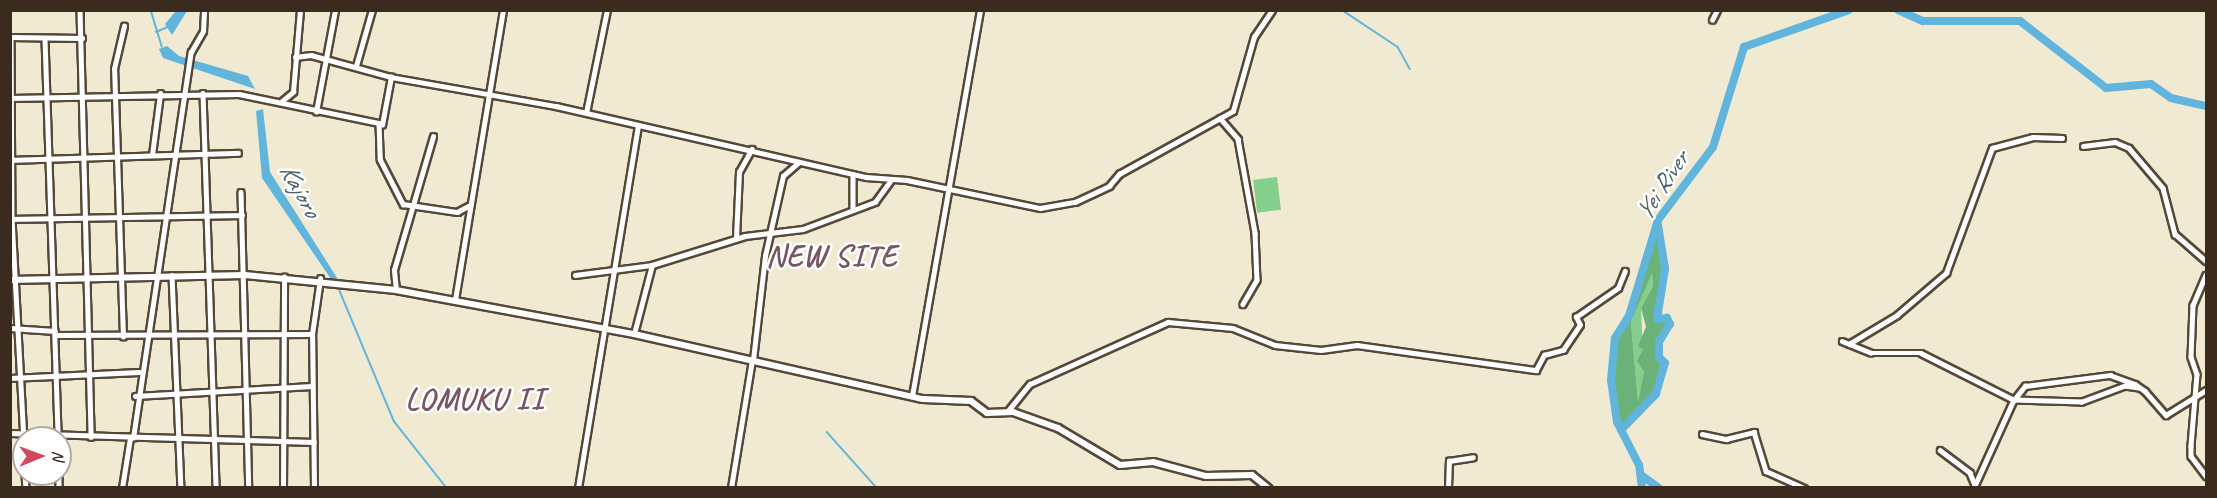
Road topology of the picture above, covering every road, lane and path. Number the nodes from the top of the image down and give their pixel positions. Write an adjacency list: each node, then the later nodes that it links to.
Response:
1 (80, 10): 14 (street)
2 (204, 10): 22 (street)
3 (300, 10): 16 (street)
4 (335, 10): 17 (street)
5 (372, 10): 18 (street)
6 (503, 10): 23 (street)
7 (607, 10): 30 (street)
8 (980, 10): 50 (street)
9 (1272, 10): 31 (street)
10 (1717, 10): 11 (street)
11 (1712, 20)
12 (124, 26): 24 (street)
13 (11, 38): 15 (street); 26 (street)
14 (82, 38): 15 (street); 25 (street)
15 (45, 39): 27 (street)
16 (295, 57): 17 (street); 28 (street)
17 (327, 59): 18 (street); 29 (street)
18 (356, 66): 19 (street)
19 (391, 77): 23 (street); 32 (street)
20 (203, 93): 22 (street); 28 (street); 38 (street)
21 (160, 94): 22 (street); 24 (street); 41 (street)
22 (188, 94): 40 (street)
23 (489, 94): 30 (street); 51 (street)
24 (114, 96): 25 (street); 42 (street)
25 (81, 97): 27 (street); 44 (street)
26 (11, 98): 27 (street); 45 (street)
27 (46, 98): 43 (street)
28 (281, 102): 29 (street)
29 (316, 112): 32 (street)
30 (586, 113): 33 (street)
31 (1220, 118): 50 (street); 81 (street)
32 (382, 125): 52 (street)
33 (638, 126): 37 (street); 65 (street)
34 (433, 137): 52 (street)
35 (2062, 138): 96 (street)
36 (2084, 146): 63 (street)
37 (752, 149): 46 (street); 62 (street)
38 (207, 153): 39 (street); 40 (street); 57 (street)
39 (238, 153)
40 (177, 154): 41 (street); 54 (street)
41 (152, 155): 42 (street)
42 (121, 156): 44 (street); 56 (street)
43 (48, 158): 44 (street); 45 (street); 58 (street)
44 (86, 158): 59 (street)
45 (12, 160): 60 (street)
46 (799, 162): 47 (street); 61 (street)
47 (853, 174): 48 (street); 53 (street)
48 (890, 181): 50 (street); 53 (street)
49 (241, 192): 55 (street)
50 (948, 193): 111 (street)
51 (470, 205): 52 (street); 80 (street)
52 (414, 208): 79 (street)
53 (853, 209): 61 (street)
54 (168, 214): 56 (street); 57 (street); 67 (street)
55 (242, 215): 57 (street); 70 (street)
56 (121, 216): 59 (street); 73 (street)
57 (207, 216): 69 (street)
58 (50, 218): 59 (street); 60 (street); 75 (street)
59 (87, 218): 76 (street)
60 (11, 219): 78 (street)
61 (771, 234): 62 (street); 97 (street)
62 (736, 238): 64 (street)
63 (2206, 261)
64 (652, 265): 65 (street); 90 (street)
65 (613, 271): 71 (street); 84 (street)
66 (1625, 271): 114 (street)
67 (154, 275): 68 (street); 73 (street); 92 (street)
68 (172, 275): 69 (street); 93 (street)
69 (206, 275): 70 (street); 87 (street)
70 (245, 275): 74 (street); 85 (street)
71 (575, 275)
72 (2206, 275): 112 (street)
73 (122, 276): 76 (street); 94 (street)
74 (284, 277): 77 (street); 88 (street)
75 (52, 278): 76 (street); 78 (street); 86 (street)
76 (86, 278): 91 (street)
77 (320, 279): 79 (street); 89 (street)
78 (13, 280): 83 (street)
79 (396, 290): 80 (street)
80 (455, 300): 84 (street)
81 (1243, 304)
82 (10, 328): 83 (street)
83 (19, 328): 86 (street); 101 (street)
84 (606, 329): 90 (street); 136 (street)
85 (245, 331): 87 (street); 88 (street); 106 (street)
86 (55, 333): 91 (street); 100 (street)
87 (208, 333): 93 (street); 108 (street)
88 (280, 333): 89 (street); 104 (street)
89 (312, 334): 103 (street)
90 (634, 334): 97 (street)
91 (89, 336): 94 (street); 98 (street)
92 (145, 336): 93 (street); 94 (street); 99 (street)
93 (174, 336): 110 (street)
94 (123, 338)
95 (1842, 341): 96 (street)
96 (1849, 344): 113 (street)
97 (752, 360): 111 (street); 137 (street)
98 (93, 372): 99 (street); 100 (street); 119 (street)
99 (139, 372): 109 (street)
100 (57, 374): 101 (street); 116 (street)
101 (22, 377): 102 (street); 115 (street)
102 (10, 378)
103 (312, 386): 104 (street); 125 (street)
104 (281, 387): 106 (street); 124 (street)
105 (2139, 387): 112 (street); 113 (street); 113 (street)
106 (248, 390): 108 (street); 123 (street)
107 (2206, 390): 112 (street)
108 (214, 392): 110 (street); 122 (street)
109 (135, 396): 110 (street); 120 (street)
110 (175, 396): 121 (street)
111 (912, 396): 114 (street)
112 (2194, 397): 128 (street)
113 (2014, 400): 129 (street)
114 (1006, 412): 138 (street)
115 (24, 426)
116 (57, 426)
117 (1702, 434): 140 (street)
118 (72, 436): 119 (street)
119 (91, 437): 120 (street)
120 (131, 438): 121 (street); 130 (street)
121 (180, 438): 122 (street); 131 (street)
122 (216, 441): 123 (street); 132 (street)
123 (249, 441): 124 (street); 133 (street)
124 (283, 442): 125 (street); 134 (street)
125 (314, 442): 135 (street)
126 (1940, 450): 129 (street)
127 (1473, 457): 139 (street)
128 (2206, 476)
129 (1974, 486)
130 (122, 488)
131 (180, 488)
132 (216, 488)
133 (249, 488)
134 (283, 488)
135 (314, 488)
136 (578, 488)
137 (730, 488)
138 (1268, 488)
139 (1448, 488)
140 (1804, 488)

